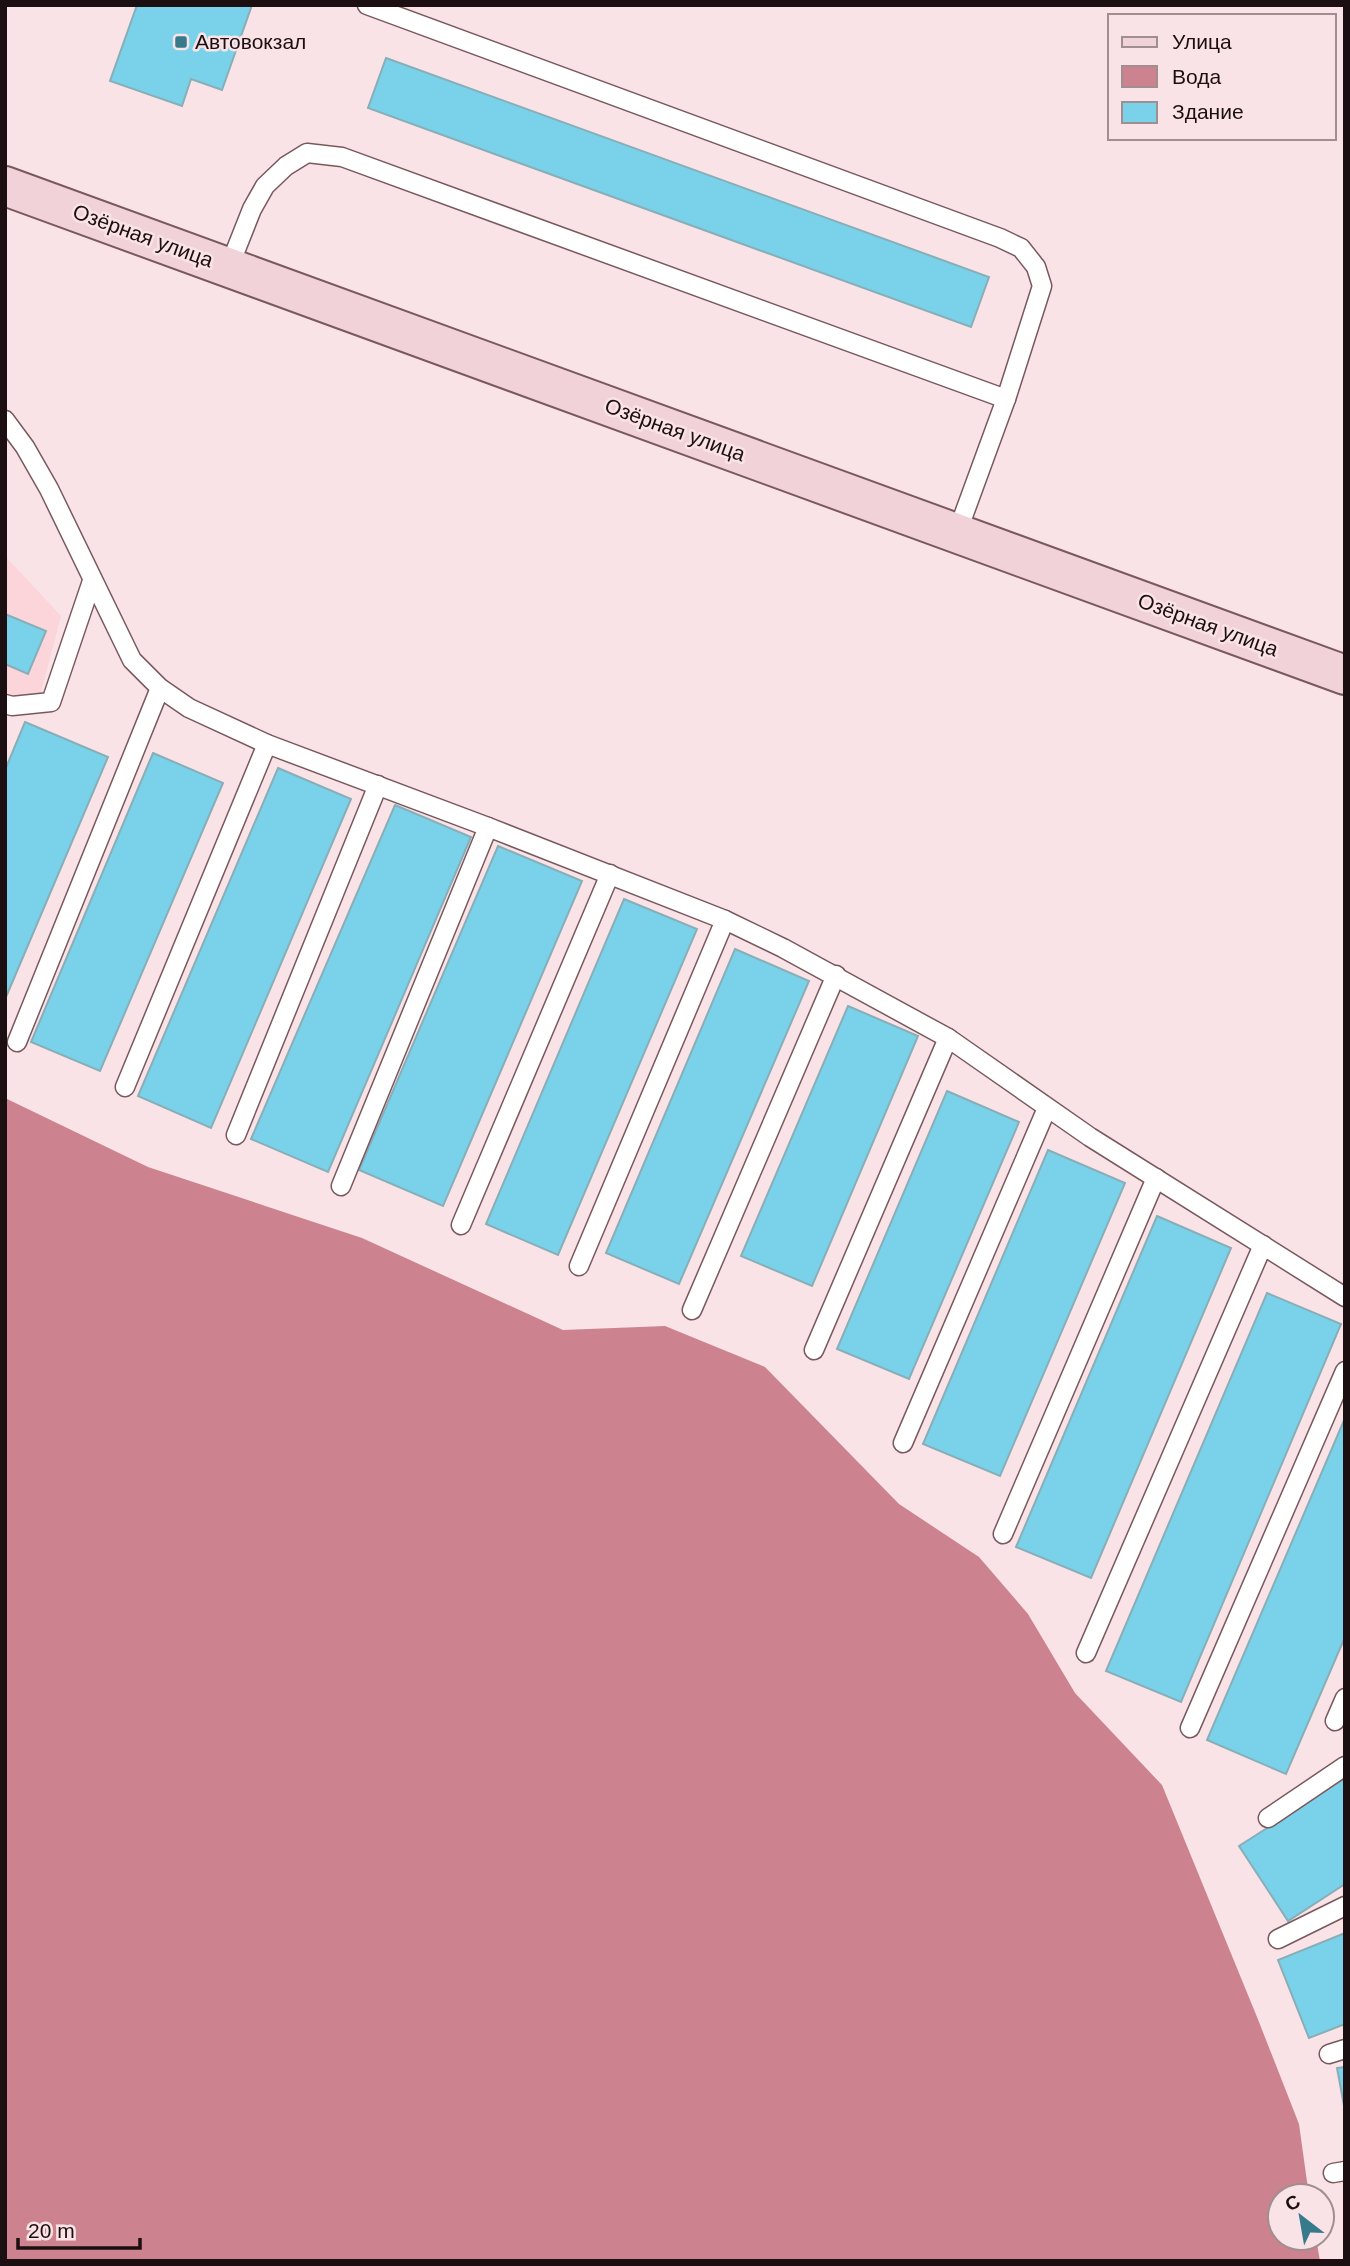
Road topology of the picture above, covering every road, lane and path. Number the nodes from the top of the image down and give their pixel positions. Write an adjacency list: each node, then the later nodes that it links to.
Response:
1 (367, 5): 4 (lane)
2 (5, 186): 3 (street, Озёрная улица)
3 (229, 267): 4 (lane); 6 (street, Озёрная улица)
4 (1006, 398): 6 (lane)
5 (5, 420): 7 (lane)
6 (957, 533): 8 (street, Озёрная улица)
7 (92, 580): 9 (lane); 10 (lane)
8 (1345, 675)
9 (160, 688): 11 (lane); 18 (lane)
10 (8, 711)
11 (267, 744): 12 (lane); 19 (lane)
12 (378, 785): 13 (lane); 21 (lane)
13 (488, 827): 14 (lane); 23 (lane)
14 (610, 874): 15 (lane); 24 (lane)
15 (725, 920): 16 (lane); 26 (lane)
16 (836, 975): 17 (lane); 28 (lane)
17 (948, 1038): 20 (lane); 29 (lane)
18 (17, 1042)
19 (125, 1087)
20 (1047, 1108): 22 (lane); 31 (lane)
21 (236, 1135)
22 (1156, 1178): 25 (lane); 32 (lane)
23 (341, 1186)
24 (461, 1225)
25 (1263, 1245): 27 (lane); 33 (lane)
26 (579, 1266)
27 (1345, 1297)
28 (692, 1310)
29 (814, 1350)
30 (1345, 1371): 36 (lane)
31 (902, 1443)
32 (1003, 1534)
33 (1086, 1653)
34 (1345, 1698): 35 (lane)
35 (1335, 1721)
36 (1190, 1728)
37 (1345, 1766): 38 (lane)
38 (1268, 1818)
39 (1345, 1906): 40 (lane)
40 (1278, 1939)

